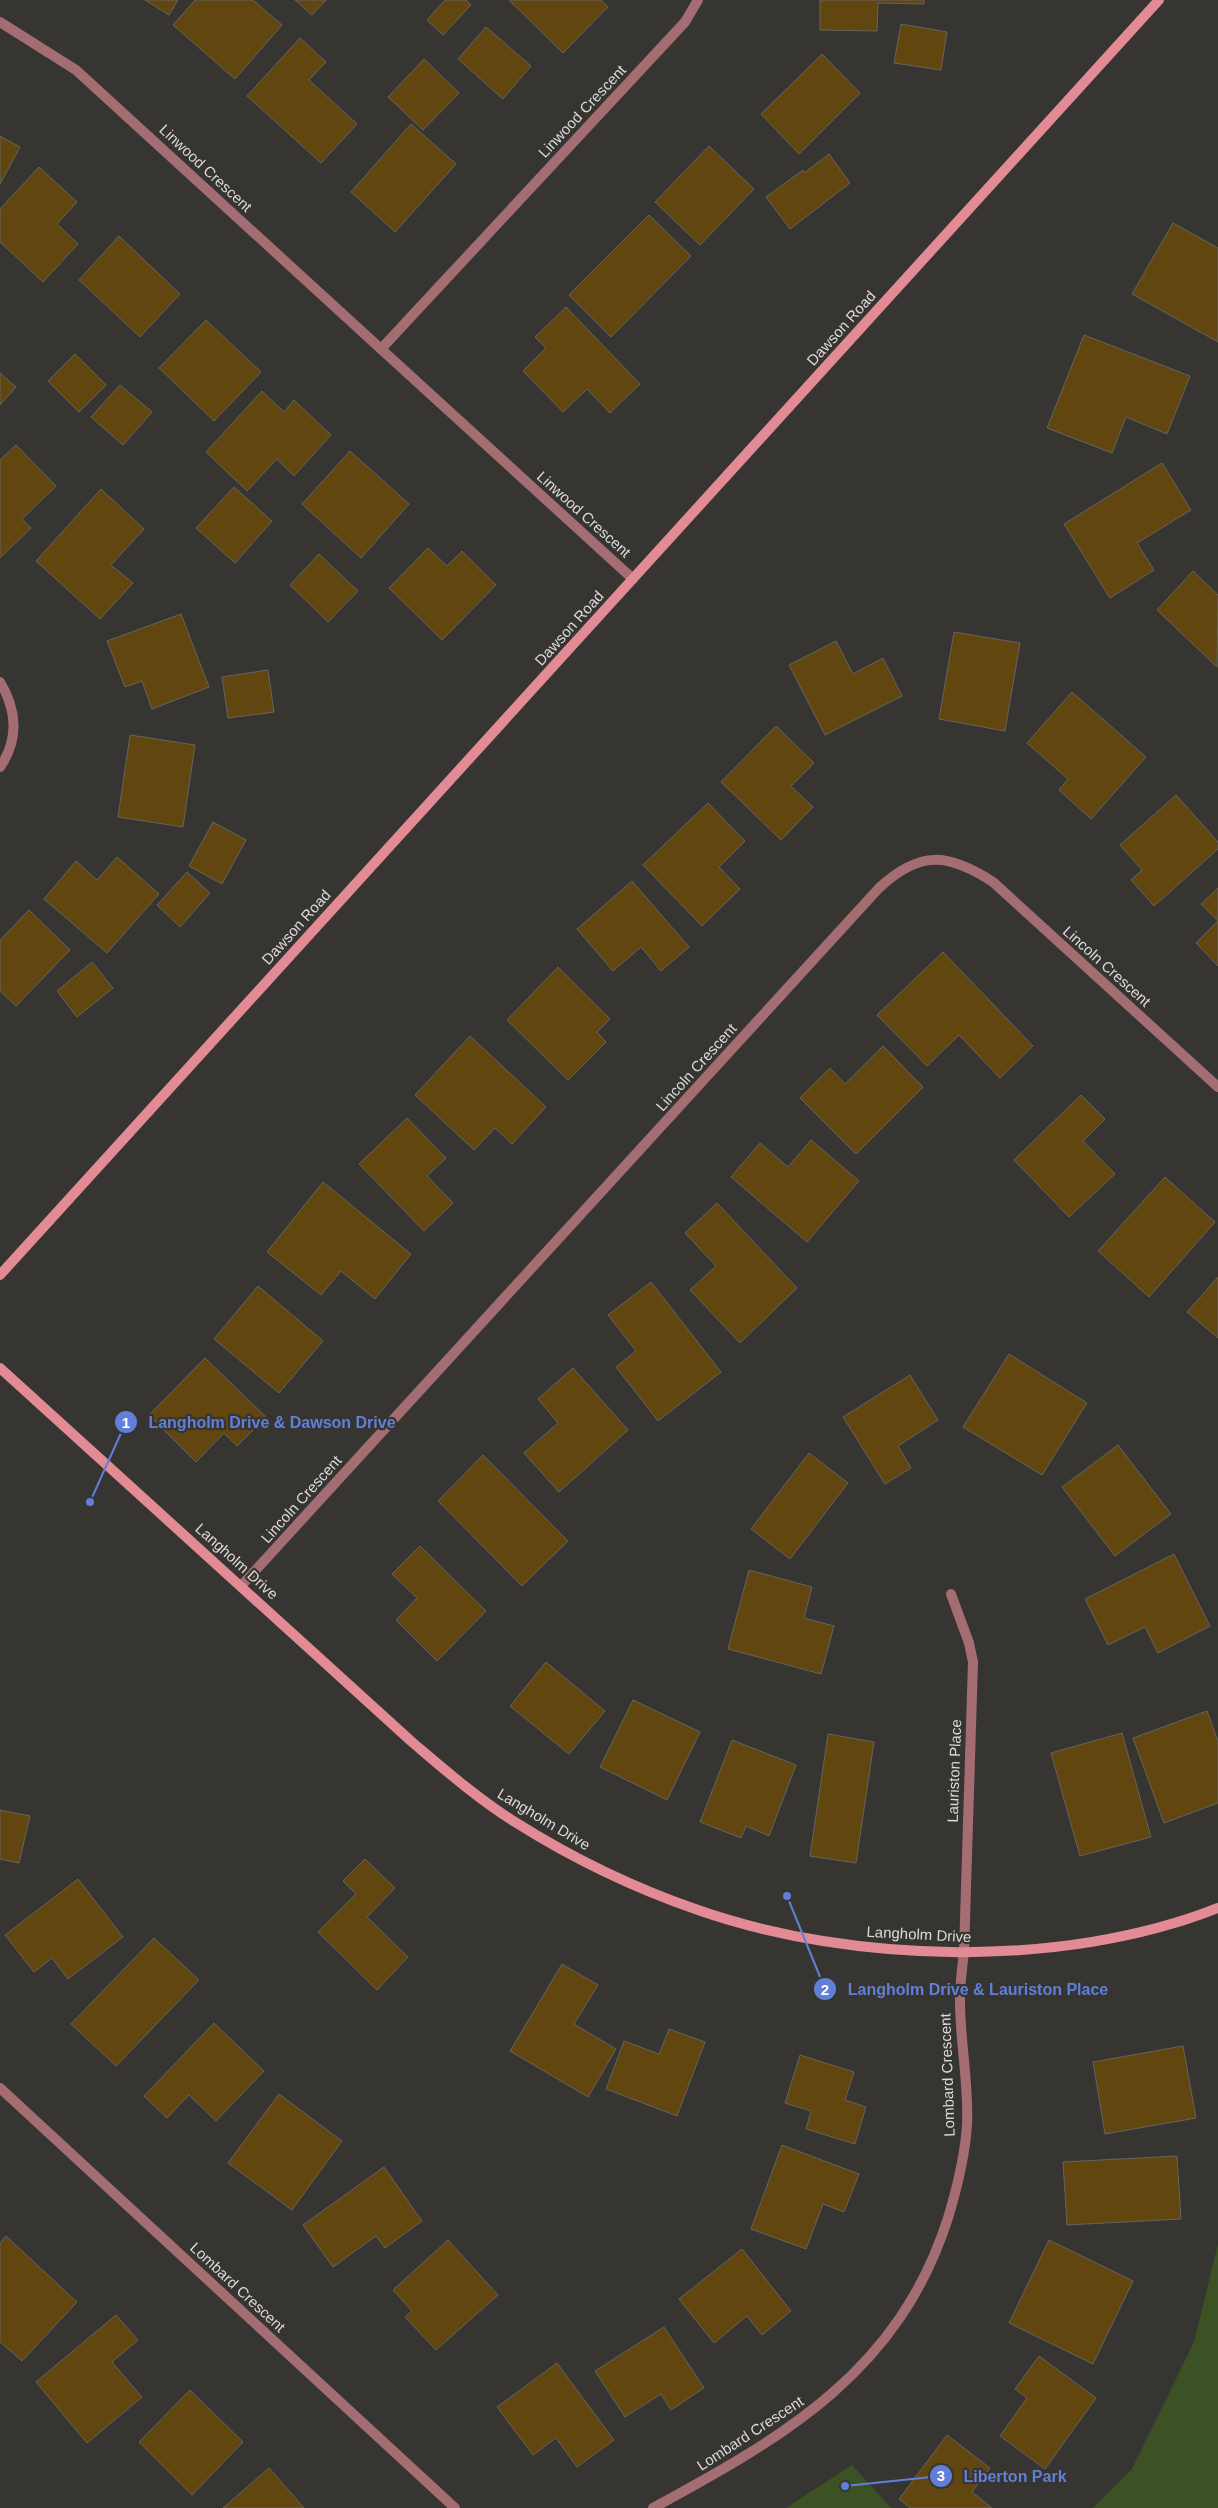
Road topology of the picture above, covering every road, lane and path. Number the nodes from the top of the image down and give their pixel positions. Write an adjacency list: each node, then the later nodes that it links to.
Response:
1 (698, 0): 4 (street, Linwood Crescent)
2 (1159, 0): 5 (main road, Dawson Road)
3 (0, 22): 4 (street, Linwood Crescent)
4 (381, 349): 5 (street, Linwood Crescent)
5 (633, 579): 9 (main road, Dawson Road)
6 (0, 682): 7 (street)
7 (0, 767)
8 (1218, 1088): 11 (street, Lincoln Crescent)
9 (0, 1276)
10 (0, 1368): 11 (main road, Langholm Drive)
11 (242, 1585): 14 (main road, Langholm Drive)
12 (951, 1594): 14 (street, Lauriston Place)
13 (1218, 1908): 14 (main road, Langholm Drive)
14 (964, 1952): 17 (street, Lombard Crescent)
15 (0, 2088): 16 (street, Lombard Crescent)
16 (455, 2508)
17 (653, 2508)

